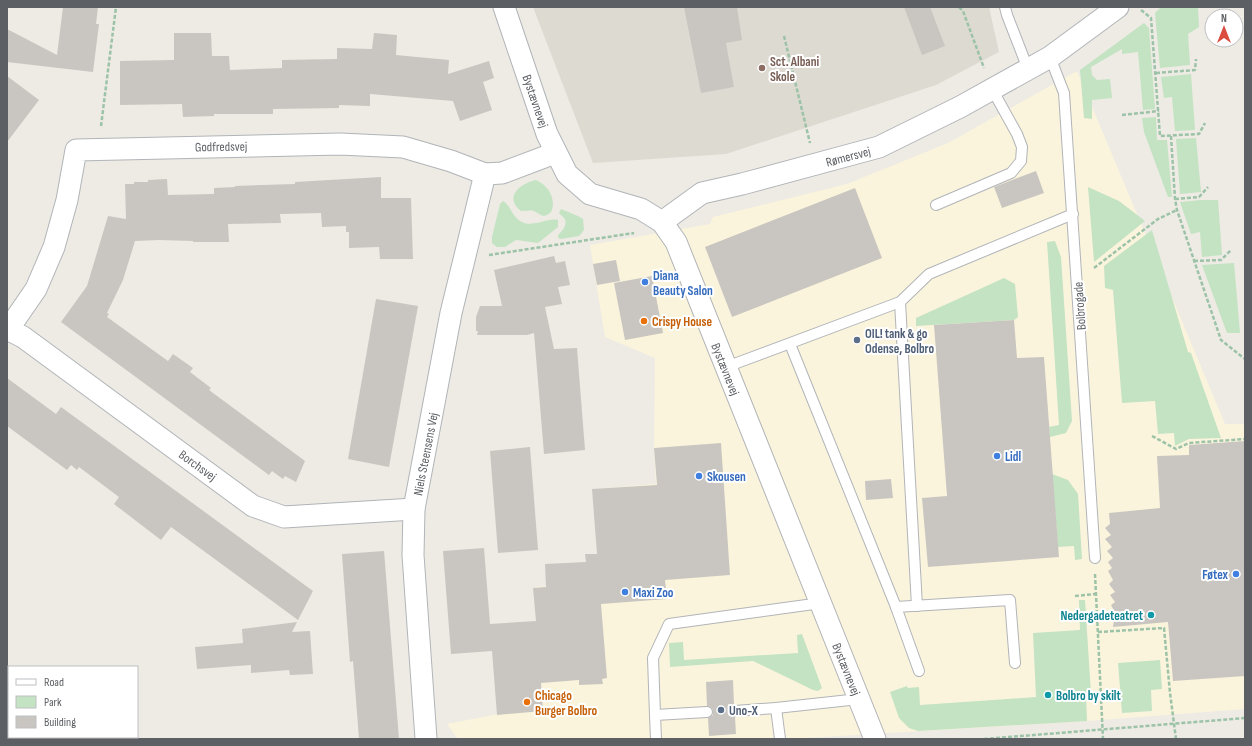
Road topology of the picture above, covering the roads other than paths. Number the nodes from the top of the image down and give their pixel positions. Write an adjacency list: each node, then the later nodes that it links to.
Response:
1 (504, 7): 7 (street, Bystævnevej)
2 (1005, 7): 5 (lane)
3 (1118, 7): 4 (street, Rømersvej)
4 (1050, 57): 5 (street, Rømersvej); 10 (lane, Bolbrogade)
5 (1028, 69): 6 (street, Rømersvej)
6 (992, 89): 9 (lane); 11 (street, Rømersvej)
7 (555, 153): 8 (street, Godfredsvej); 11 (street, Bystævnevej)
8 (485, 174): 13 (street, Godfredsvej); 16 (street, Niels Steensens Vej)
9 (936, 205)
10 (1073, 214): 12 (lane); 17 (lane, Bolbrogade)
11 (662, 222): 15 (street, Bystævnevej)
12 (900, 302): 14 (lane); 19 (lane)
13 (8, 330): 16 (street, Borchsvej)
14 (790, 344): 15 (lane); 20 (lane)
15 (726, 367): 18 (street, Bystævnevej)
16 (414, 509): 28 (street, Niels Steensens Vej)
17 (1095, 558)
18 (821, 603): 23 (street, Bystævnevej); 27 (lane)
19 (917, 606): 20 (lane); 21 (lane)
20 (896, 607): 22 (lane)
21 (1015, 663)
22 (919, 671)
23 (859, 699): 24 (lane); 31 (street, Bystævnevej)
24 (776, 708): 25 (lane); 30 (lane)
25 (734, 711)
26 (707, 712): 27 (lane)
27 (655, 715): 29 (lane)
28 (426, 739)
29 (656, 739)
30 (780, 739)
31 (875, 739)

